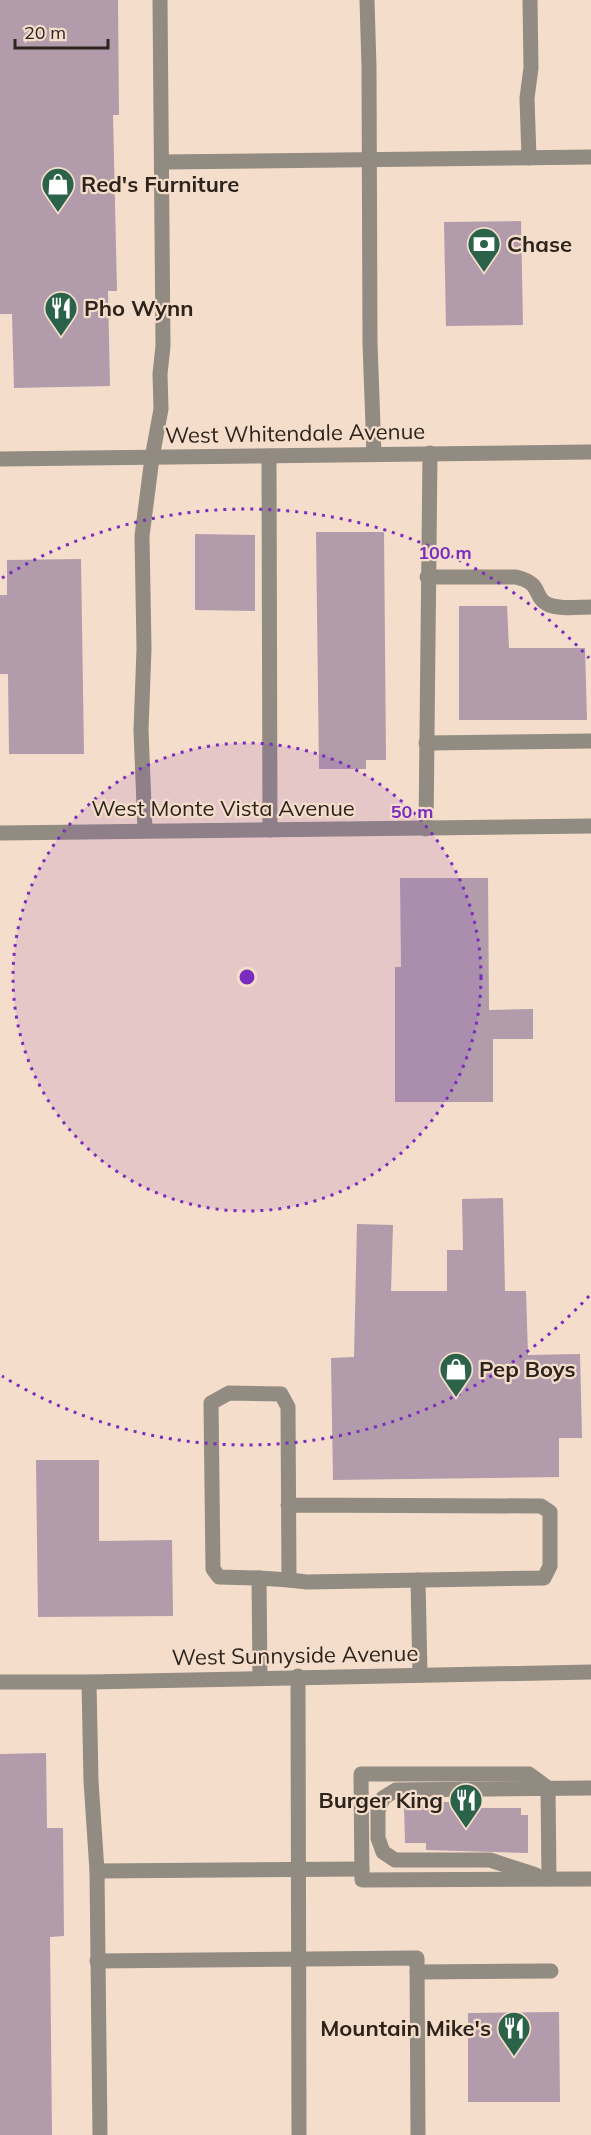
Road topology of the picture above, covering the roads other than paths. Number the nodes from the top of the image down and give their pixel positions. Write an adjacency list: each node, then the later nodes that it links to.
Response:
1 (160, 0): 7 (street)
2 (367, 0): 6 (street)
3 (530, 0): 5 (street)
4 (591, 157): 5 (street)
5 (529, 158): 6 (street)
6 (370, 160): 7 (street); 10 (street)
7 (163, 162): 12 (street)
8 (591, 452): 9 (street, West Whitendale Avenue)
9 (430, 453): 10 (street, West Whitendale Avenue); 14 (street)
10 (374, 454): 11 (street, West Whitendale Avenue)
11 (269, 456): 12 (street, West Whitendale Avenue); 21 (street)
12 (152, 458): 13 (street, West Whitendale Avenue); 20 (street)
13 (0, 459)
14 (427, 577): 15 (street); 17 (street)
15 (591, 607)
16 (591, 741): 17 (street)
17 (426, 743): 19 (street)
18 (591, 826): 19 (street, West Monte Vista Avenue)
19 (426, 829): 21 (street, West Monte Vista Avenue)
20 (145, 830): 21 (street, West Monte Vista Avenue); 22 (street, West Monte Vista Avenue)
21 (270, 830)
22 (0, 833)
23 (288, 1505): 24 (street); 25 (street); 26 (street)
24 (259, 1578): 25 (street); 31 (street)
25 (289, 1580): 26 (street)
26 (418, 1580): 29 (street)
27 (0, 1670): 32 (street)
28 (591, 1672): 29 (street, West Sunnyside Avenue)
29 (420, 1675): 30 (street, West Sunnyside Avenue)
30 (298, 1676): 31 (street, West Sunnyside Avenue); 37 (street)
31 (260, 1678): 33 (street, West Sunnyside Avenue)
32 (0, 1682): 33 (street, West Sunnyside Avenue)
33 (89, 1682): 38 (street)
34 (548, 1788): 35 (street); 36 (street); 39 (street); 39 (street)
35 (591, 1788)
36 (362, 1869): 37 (street); 39 (street)
37 (298, 1870): 38 (street); 41 (street)
38 (97, 1871): 42 (street)
39 (549, 1879): 40 (street)
40 (591, 1879)
41 (299, 1959): 42 (street); 44 (street); 46 (street)
42 (97, 1961): 45 (street)
43 (551, 1971): 44 (street)
44 (417, 1972): 47 (street)
45 (100, 2135)
46 (299, 2135)
47 (418, 2135)

